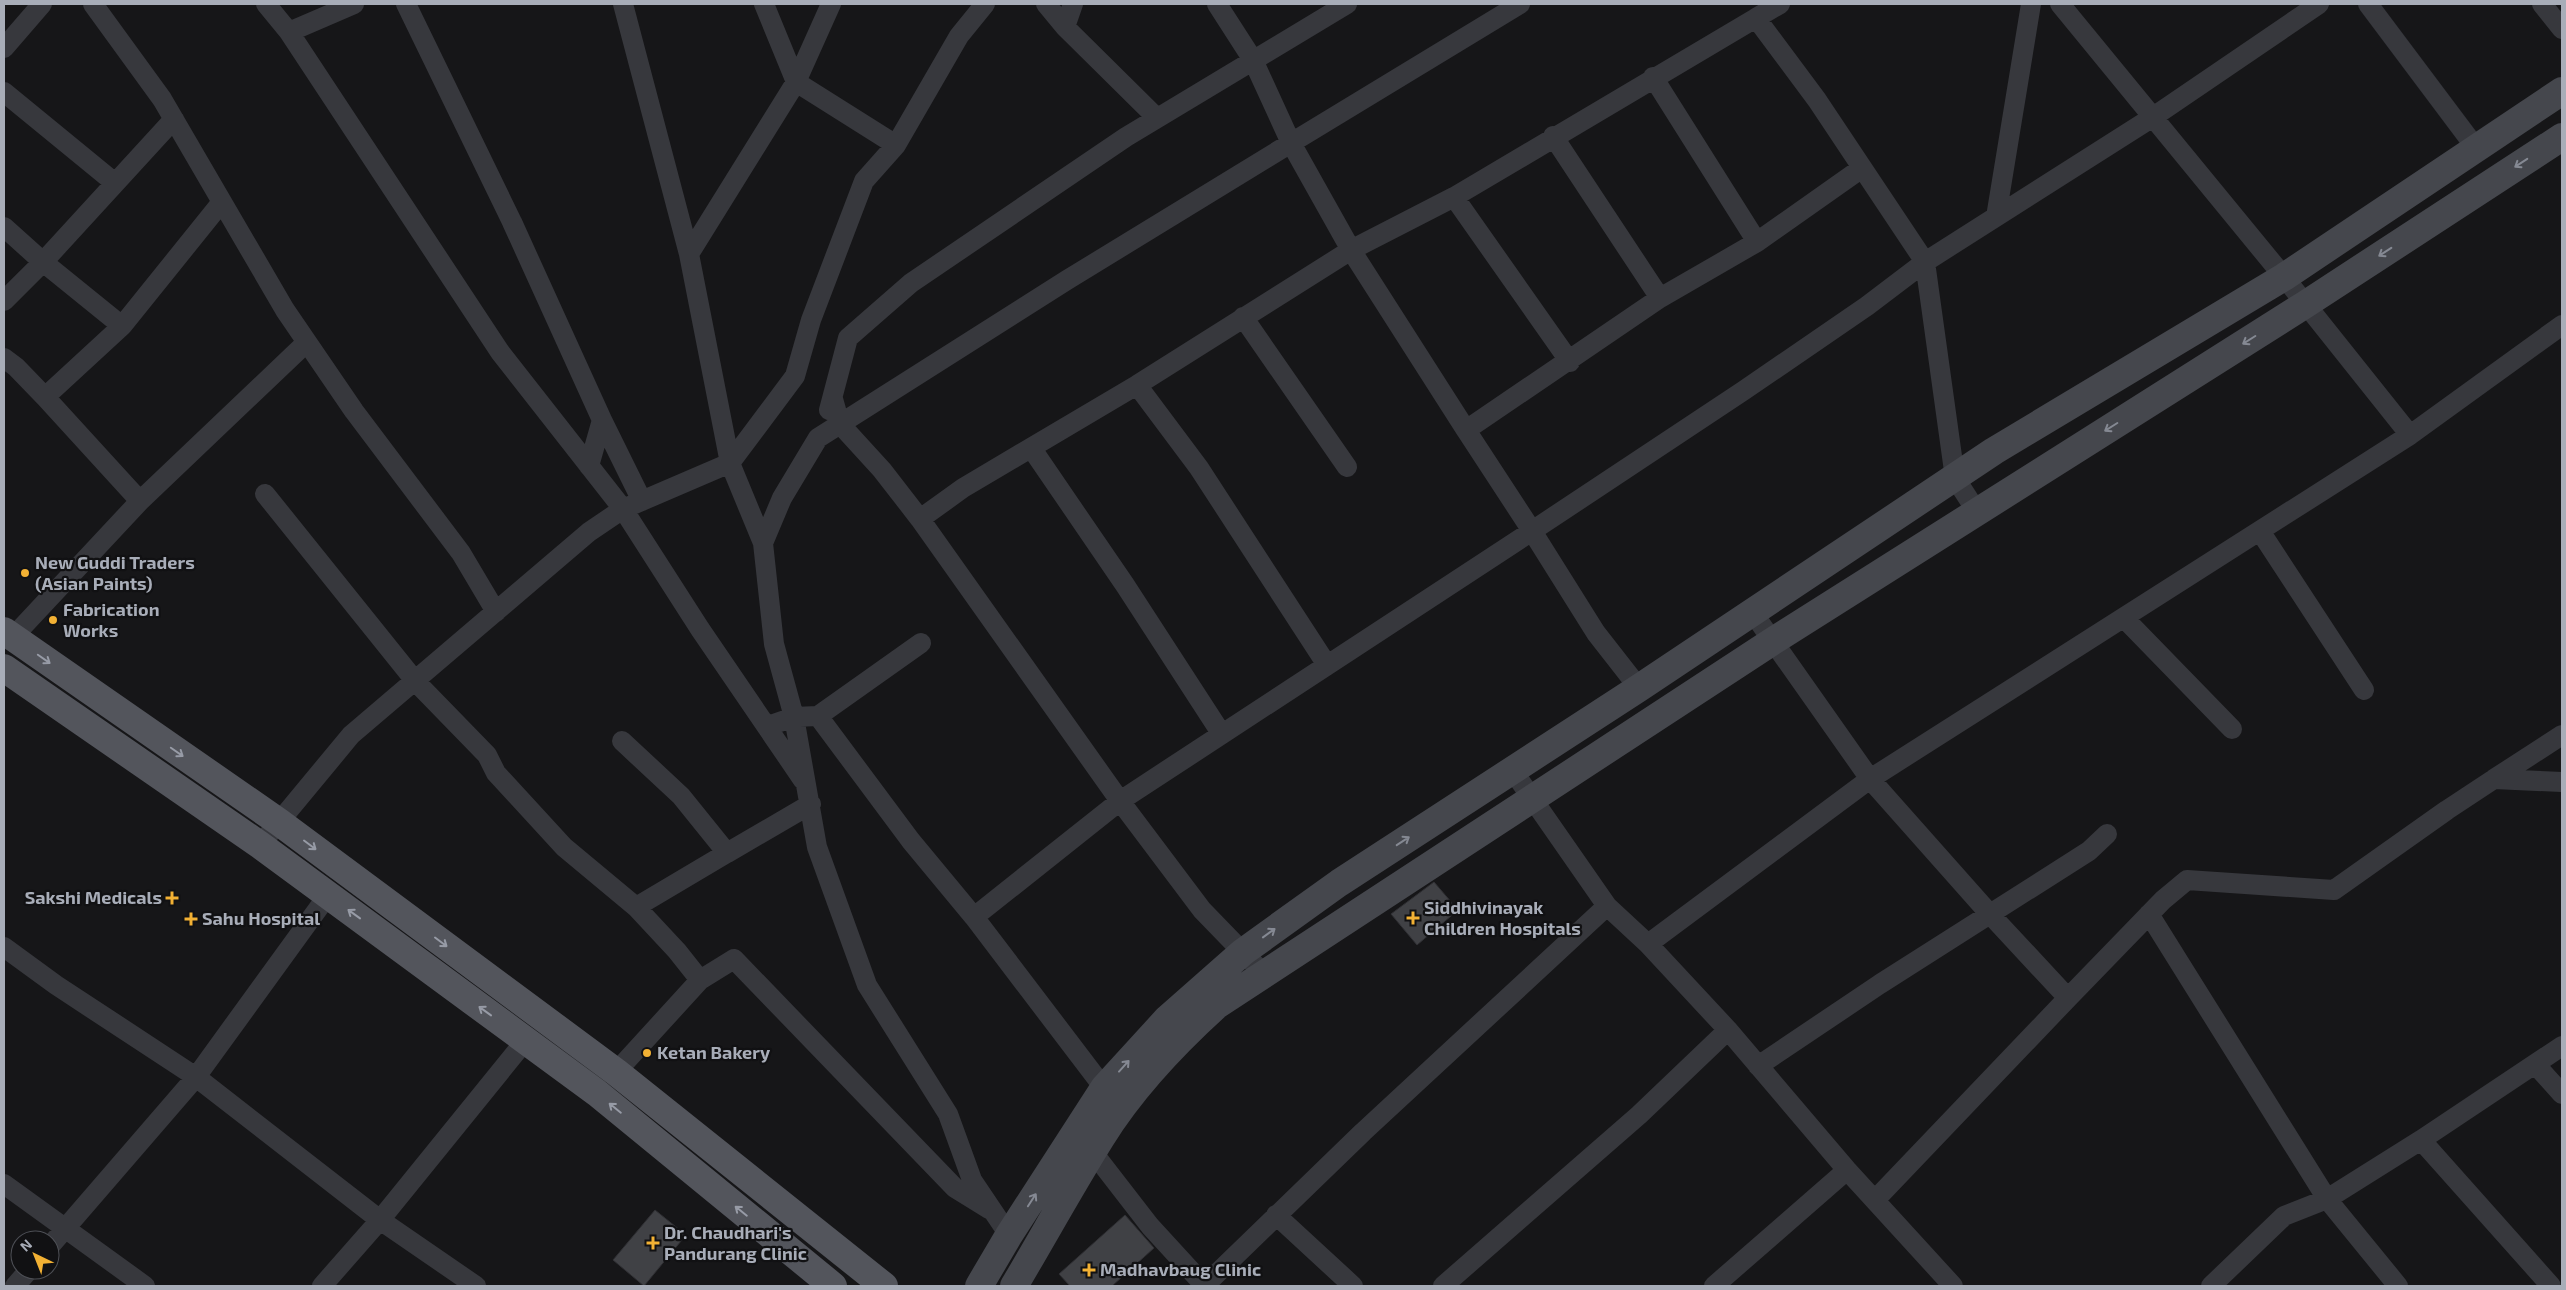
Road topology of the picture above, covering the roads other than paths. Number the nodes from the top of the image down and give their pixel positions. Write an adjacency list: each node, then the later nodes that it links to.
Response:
1 (42, 4): 25 (street)
2 (93, 4): 33 (street)
3 (266, 4): 24 (street)
4 (354, 4): 24 (street)
5 (406, 4): 63 (street)
6 (623, 4): 47 (street)
7 (764, 4): 28 (street)
8 (832, 4): 28 (street)
9 (985, 4): 37 (street)
10 (1046, 4): 22 (street)
11 (1073, 4): 22 (street)
12 (1217, 4): 26 (street)
13 (1347, 4): 26 (street)
14 (1520, 4): 36 (street)
15 (1780, 4): 21 (street)
16 (2031, 4): 43 (street)
17 (2060, 4): 31 (street)
18 (2319, 4): 31 (street)
19 (2368, 4): 38 (street)
20 (2542, 4): 23 (street)
21 (1756, 18): 27 (street); 39 (street)
22 (1065, 27): 32 (street)
23 (2562, 29)
24 (289, 32): 70 (street)
25 (4, 48)
26 (1252, 60): 32 (street); 36 (street)
27 (1653, 77): 34 (street); 45 (street)
28 (796, 82): 37 (street); 47 (street)
29 (2562, 90): 38 (street)
30 (4, 92): 40 (street)
31 (2153, 117): 43 (street); 50 (street)
32 (1157, 118): 62 (street)
33 (174, 119): 40 (street); 42 (street)
34 (1553, 136): 41 (street); 51 (street)
35 (2562, 137): 53 (street, one-way to 53)
36 (1291, 143): 46 (street); 64 (street)
37 (896, 145): 69 (street)
38 (2476, 148): 50 (street)
39 (1862, 168): 45 (street); 49 (street)
40 (114, 183): 48 (street)
41 (1454, 197): 46 (street); 59 (street)
42 (221, 203): 56 (street); 57 (street)
43 (1996, 217): 49 (street)
44 (4, 227): 48 (street)
45 (1758, 242): 51 (street)
46 (1351, 250): 54 (street); 65 (street)
47 (689, 254): 69 (street)
48 (42, 262): 52 (street); 56 (street)
49 (1925, 262): 72 (street); 79 (street)
50 (2284, 277): 53 (street); 72 (street)
51 (1660, 298): 59 (street)
52 (4, 302)
53 (2306, 304): 66 (street); 77 (street, one-way to 77)
54 (1243, 317): 60 (street); 71 (street)
55 (2562, 325): 66 (street)
56 (122, 326): 61 (street)
57 (307, 342): 74 (street); 82 (street)
58 (4, 358): 61 (street)
59 (1570, 362): 65 (street)
60 (1137, 385): 68 (street); 88 (street)
61 (45, 397): 74 (street)
62 (833, 399): 64 (street); 67 (street)
63 (602, 420): 70 (street); 75 (street)
64 (840, 424): 67 (street); 78 (street)
65 (1466, 430): 79 (street)
66 (2410, 435): 80 (street)
67 (818, 438): 81 (street)
68 (1032, 449): 78 (street); 97 (street)
69 (730, 463): 75 (street); 81 (street)
70 (590, 466): 76 (street)
71 (1347, 466)
72 (1955, 478): 77 (street); 83 (street)
73 (265, 494): 90 (street)
74 (140, 501): 85 (street)
75 (642, 501): 76 (street)
76 (623, 509): 82 (street); 95 (street)
77 (1977, 512): 86 (street)
78 (920, 519): 106 (street)
79 (1532, 531): 88 (street); 91 (street)
80 (2260, 531): 84 (street); 92 (street)
81 (763, 543): 94 (street)
82 (496, 612): 90 (street)
83 (1754, 613): 86 (street); 91 (street)
84 (2124, 618): 96 (street); 101 (street)
85 (8, 634): 107 (main road, one-way to 107)
86 (1773, 641): 101 (street); 105 (street)
87 (921, 642): 93 (street)
88 (1327, 665): 97 (street)
89 (4, 668): 109 (main road)
90 (416, 682): 107 (street); 113 (street)
91 (1640, 688): 100 (street)
92 (2364, 690)
93 (818, 716): 94 (street); 116 (street)
94 (794, 717): 95 (street); 104 (street)
95 (768, 726): 104 (street)
96 (2232, 729)
97 (1221, 733): 106 (street)
98 (2562, 735): 102 (street)
99 (622, 741): 110 (street)
100 (1513, 771): 105 (street); 119 (street, one-way to 100)
101 (1870, 779): 114 (street); 117 (street)
102 (2494, 779): 103 (street); 115 (street)
103 (2562, 782)
104 (809, 796): 110 (street); 141 (street)
105 (1533, 798): 112 (street); 120 (street)
106 (1120, 801): 116 (street); 119 (street)
107 (279, 822): 109 (street); 128 (main road, one-way to 128)
108 (2107, 834): 114 (street)
109 (260, 845): 111 (main road)
110 (727, 853): 113 (street)
111 (328, 895): 124 (main road, one-way to 111); 129 (street)
112 (1607, 906): 117 (street); 139 (street)
113 (636, 907): 121 (street)
114 (1990, 914): 122 (street); 127 (street)
115 (2149, 914): 122 (street); 137 (street)
116 (974, 916): 130 (street)
117 (1648, 944): 123 (street)
118 (4, 947): 129 (street)
119 (1243, 952): 120 (street); 130 (street, one-way to 119)
120 (1263, 973): 134 (street)
121 (700, 980): 128 (street); 141 (street)
122 (2068, 998): 138 (street)
123 (1728, 1030): 127 (street); 153 (street)
124 (525, 1041): 140 (street); 147 (main road, one-way to 124)
125 (2562, 1046): 126 (street)
126 (2535, 1064): 131 (street); 133 (street)
127 (1758, 1066): 135 (street)
128 (616, 1072): 148 (main road)
129 (196, 1077): 140 (street); 142 (street)
130 (1104, 1088): 132 (street)
131 (2562, 1094)
132 (1076, 1131): 134 (street); 141 (street, one-way to 132)
133 (2421, 1140): 137 (street); 158 (street)
134 (1093, 1153): 150 (street); 151 (street)
135 (1847, 1170): 138 (street); 154 (street)
136 (4, 1184): 142 (street)
137 (2327, 1199): 156 (street); 157 (street)
138 (1875, 1200): 155 (street)
139 (1276, 1215): 151 (street); 152 (street)
140 (380, 1220): 145 (street); 146 (street)
141 (1002, 1224): 149 (street)
142 (64, 1229): 143 (street); 144 (street)
143 (60, 1234)
144 (145, 1286)
145 (322, 1286)
146 (476, 1286)
147 (832, 1286)
148 (884, 1286)
149 (980, 1286)
150 (1014, 1286)
151 (1205, 1286)
152 (1353, 1286)
153 (1443, 1286)
154 (1714, 1286)
155 (1953, 1286)
156 (2211, 1286)
157 (2398, 1286)
158 (2551, 1286)

